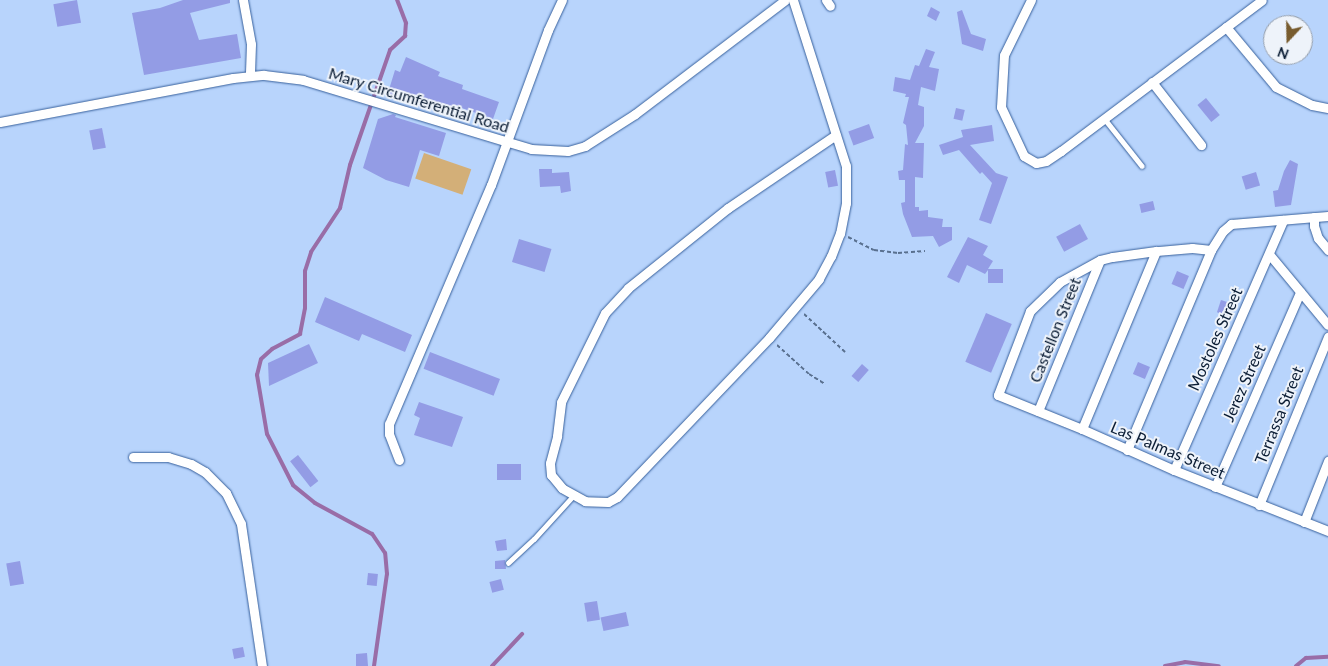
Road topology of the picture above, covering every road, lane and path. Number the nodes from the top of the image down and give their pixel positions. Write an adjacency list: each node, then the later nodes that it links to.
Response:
1 (243, 0): 8 (street)
2 (562, 0): 14 (street)
3 (785, 0): 14 (street, Mary Circumferential Road)
4 (793, 0): 13 (street)
5 (1031, 0): 11 (street)
6 (1262, 0): 7 (street)
7 (1226, 27): 9 (street); 10 (street)
8 (250, 75): 12 (street, Mary Circumferential Road); 14 (street, Mary Circumferential Road)
9 (1152, 82): 11 (street); 15 (street)
10 (1328, 108)
11 (1104, 118): 16 (lane)
12 (0, 122)
13 (836, 135): 20 (street); 42 (street)
14 (507, 143): 38 (street)
15 (1201, 145)
16 (1142, 166)
17 (1328, 216): 18 (street)
18 (1314, 217): 19 (street); 22 (street)
19 (1283, 220): 21 (street); 25 (street, Mostoles Street)
20 (840, 233): 23 (path); 28 (street)
21 (1211, 250): 24 (street); 36 (street)
22 (1328, 250)
23 (925, 251)
24 (1156, 251): 26 (street); 35 (street)
25 (1269, 254): 27 (street); 40 (street, Mostoles Street)
26 (1100, 260): 34 (street, Castellon Street); 34 (street, Las Palmas Street)
27 (1300, 292): 29 (street); 41 (street, Jerez Street)
28 (797, 307): 31 (street); 32 (path)
29 (1328, 325)
30 (1328, 337): 43 (street, Terrassa Street)
31 (769, 338): 33 (path); 42 (street)
32 (845, 352)
33 (824, 384)
34 (1038, 411): 35 (street, Las Palmas Street)
35 (1082, 429): 36 (street, Las Palmas Street)
36 (1127, 450): 40 (street, Las Palmas Street)
37 (133, 457): 47 (street)
38 (399, 460)
39 (1328, 461): 44 (street)
40 (1174, 470): 41 (street, Las Palmas Street)
41 (1215, 487): 43 (street, Las Palmas Street)
42 (573, 496): 46 (lane)
43 (1258, 504): 44 (street, Las Palmas Street)
44 (1304, 522): 45 (street, Las Palmas Street)
45 (1328, 531)
46 (508, 563)
47 (262, 666)

